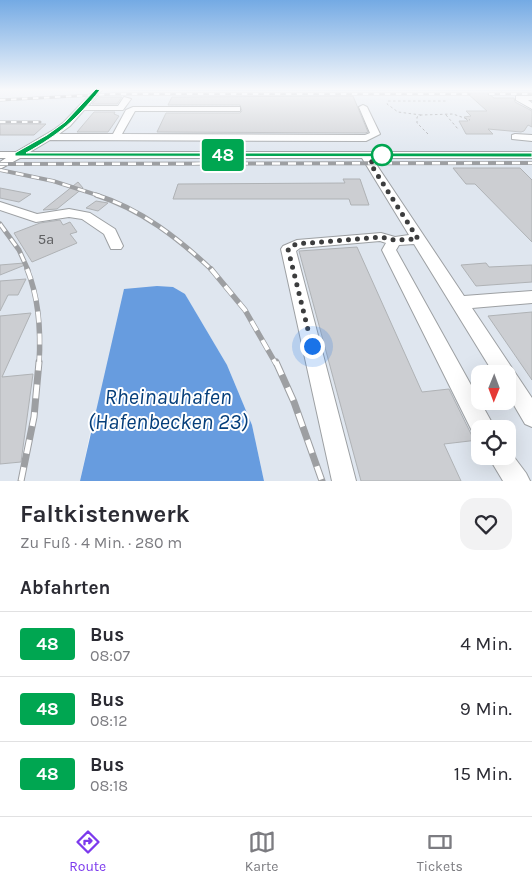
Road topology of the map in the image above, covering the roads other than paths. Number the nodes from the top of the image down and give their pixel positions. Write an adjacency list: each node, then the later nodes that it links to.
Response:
1 (77, 112): 4 (street)
2 (129, 112): 5 (street)
3 (366, 112): 5 (street)
4 (50, 137): 5 (street); 8 (street)
5 (116, 137)
6 (515, 138): 7 (street)
7 (532, 138)
8 (17, 155): 9 (street); 11 (street)
9 (365, 155): 10 (street); 13 (street)
10 (532, 155)
11 (1, 161)
12 (0, 206): 15 (street)
13 (418, 239): 14 (street); 17 (street)
14 (394, 240): 21 (street); 23 (street)
15 (116, 246)
16 (532, 298): 17 (street)
17 (459, 303): 18 (street)
18 (499, 365)
19 (516, 391): 20 (street)
20 (532, 416)
21 (478, 420)
22 (506, 465): 24 (street)
23 (344, 481)
24 (518, 481)

